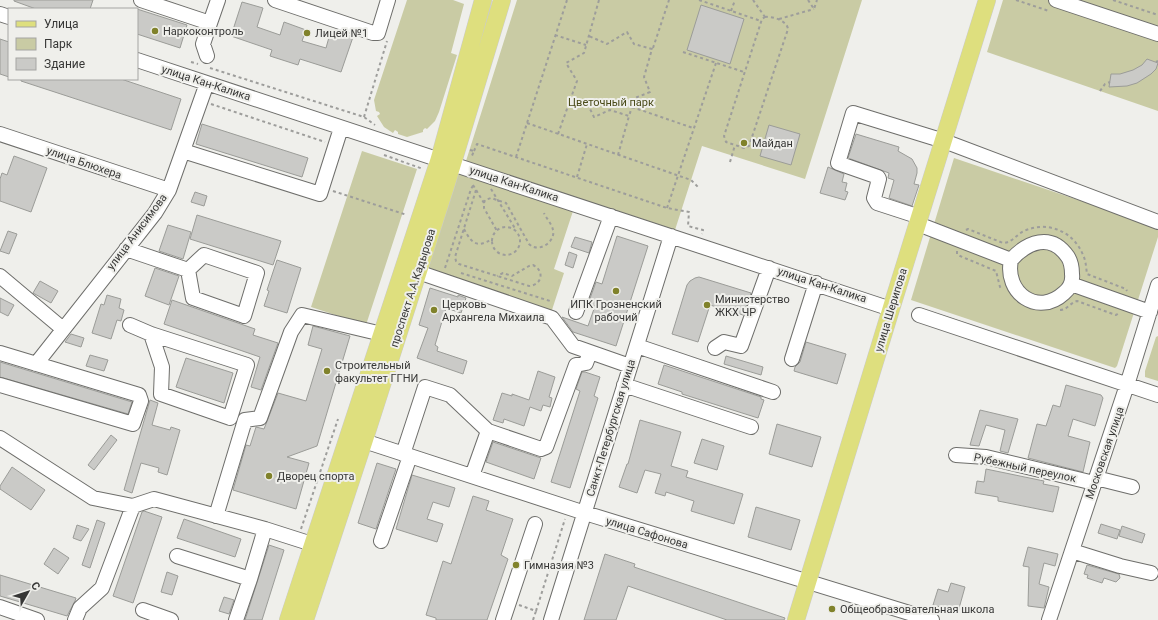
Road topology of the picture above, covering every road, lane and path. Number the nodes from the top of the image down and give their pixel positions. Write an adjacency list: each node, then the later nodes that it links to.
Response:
1 (141, 0): 24 (street)
2 (218, 0): 24 (street)
3 (275, 0): 4 (street)
4 (388, 0)
5 (483, 0): 59 (main road, проспект А.А.Кадырова)
6 (502, 0): 59 (main road, проспект А.А.Кадырова)
7 (567, 0): 26 (path)
8 (599, 0): 28 (path)
9 (669, 0): 30 (path)
10 (699, 0): 19 (path)
11 (735, 0): 19 (path)
12 (753, 0): 21 (path)
13 (808, 0): 18 (path)
14 (817, 0): 18 (path)
15 (987, 0): 51 (main road, улица Шерипова)
16 (1056, 0): 25 (street)
17 (1113, 0): 20 (path)
18 (814, 9): 22 (path)
19 (731, 11): 23 (path)
20 (1158, 15)
21 (765, 17): 22 (path); 23 (path)
22 (778, 20): 53 (path)
23 (761, 21): 36 (path)
24 (210, 23): 34 (street)
25 (1158, 34)
26 (555, 35): 29 (path); 45 (path)
27 (389, 36): 44 (path)
28 (589, 36): 29 (path); 30 (path)
29 (586, 45): 40 (path)
30 (652, 48): 42 (path)
31 (683, 52): 35 (path)
32 (138, 60): 38 (street, улица Кан-Калика)
33 (191, 62): 34 (path)
34 (204, 62): 44 (path)
35 (716, 63): 36 (path); 48 (path)
36 (744, 72): 53 (path)
37 (1110, 82): 39 (path)
38 (207, 83): 41 (street, улица Анисимова); 47 (street, улица Кан-Калика)
39 (1100, 91)
40 (571, 98): 43 (path); 50 (path)
41 (201, 101): 54 (path); 55 (street, улица Анисимова)
42 (632, 107): 43 (path); 48 (path)
43 (629, 116): 57 (path)
44 (364, 117): 46 (path)
45 (527, 122): 50 (path); 58 (path)
46 (375, 125)
47 (341, 128): 54 (street); 59 (street, улица Кан-Калика)
48 (694, 128): 61 (path)
49 (0, 134): 69 (street, улица Блюхера)
50 (558, 134): 52 (path)
51 (944, 141): 77 (main road, улица Шерипова); 77 (street); 78 (street)
52 (588, 144): 57 (path); 62 (path)
53 (736, 145): 60 (path)
54 (335, 146): 55 (street)
55 (183, 151): 69 (street, улица Анисимова)
56 (474, 151): 58 (path)
57 (618, 154): 61 (path)
58 (516, 157): 62 (path)
59 (446, 162): 76 (street, улица Кан-Калика); 91 (main road, проспект А.А.Кадырова); 109 (main road, проспект А.А.Кадырова)
60 (730, 162)
61 (678, 176): 68 (path); 74 (path)
62 (577, 177): 74 (path)
63 (470, 181): 64 (path)
64 (474, 184): 65 (path); 70 (path); 88 (path)
65 (480, 184)
66 (485, 186): 67 (path)
67 (491, 188): 71 (path); 72 (path)
68 (698, 188)
69 (169, 190): 86 (street, улица Анисимова)
70 (476, 190): 73 (path); 79 (path)
71 (498, 191)
72 (498, 200): 73 (path); 75 (path); 81 (path)
73 (484, 203): 80 (path)
74 (667, 208): 85 (path)
75 (544, 213)
76 (611, 216): 82 (street, улица Кан-Калика); 103 (street)
77 (919, 221): 84 (street); 102 (main road, улица Шерипова)
78 (1158, 222)
79 (464, 229): 83 (path); 94 (path)
80 (497, 231): 81 (path); 83 (path)
81 (517, 232): 83 (path)
82 (671, 236): 85 (street, улица Кан-Калика); 110 (street, Санкт-Петербургская улица)
83 (493, 238)
84 (958, 239): 87 (street); 98 (path); 101 (path)
85 (698, 245): 89 (street, улица Кан-Калика)
86 (126, 249): 90 (street); 107 (street, улица Анисимова)
87 (1011, 260): 96 (street); 98 (street)
88 (445, 268)
89 (769, 268): 95 (street, улица Кан-Калика); 111 (street)
90 (188, 270): 90 (street)
91 (418, 272): 112 (street); 125 (main road, проспект А.А.Кадырова)
92 (460, 272): 99 (path)
93 (0, 276): 107 (street)
94 (497, 276): 94 (path)
95 (816, 283): 102 (street, улица Кан-Калика); 114 (street)
96 (1071, 284): 100 (street); 101 (street)
97 (1158, 285): 104 (street, Московская улица)
98 (1016, 290): 100 (street)
99 (550, 302)
100 (1051, 302): 101 (path)
101 (1125, 303): 104 (street)
102 (891, 308): 143 (main road, улица Шерипова)
103 (576, 312)
104 (1150, 312): 119 (street, Московская улица)
105 (919, 315): 119 (street)
106 (130, 325): 108 (street)
107 (63, 329): 115 (street, улица Анисимова)
108 (151, 334): 108 (street)
109 (382, 334): 134 (street); 138 (main road, проспект А.А.Кадырова)
110 (637, 346): 116 (street, Санкт-Петербургская улица); 120 (street)
111 (715, 348)
112 (590, 352): 116 (street); 123 (street)
113 (0, 353): 115 (street)
114 (792, 359)
115 (36, 364): 117 (street)
116 (630, 366): 118 (street, Санкт-Петербургская улица)
117 (0, 385)
118 (624, 385): 122 (street); 133 (street, Санкт-Петербургская улица)
119 (1127, 385): 121 (street); 129 (street, Московская улица)
120 (773, 392)
121 (1158, 395)
122 (751, 427)
123 (488, 431): 126 (street); 128 (street)
124 (0, 438): 131 (street)
125 (364, 441): 126 (street, улица Сафонова); 153 (main road, проспект А.А.Кадырова)
126 (406, 455): 128 (street, улица Сафонова); 137 (street)
127 (956, 455): 129 (street, Рубежный переулок)
128 (472, 476): 132 (street, улица Сафонова)
129 (1095, 480): 130 (street, Рубежный переулок); 139 (street, Московская улица)
130 (1132, 487)
131 (133, 506): 134 (street); 149 (street)
132 (569, 508): 133 (street, улица Сафонова); 147 (path)
133 (585, 514): 143 (street, улица Сафонова); 156 (street, Санкт-Петербургская улица)
134 (216, 516): 136 (street)
135 (535, 524): 144 (street)
136 (265, 529): 138 (street); 142 (street)
137 (381, 541)
138 (312, 544): 152 (main road, проспект А.А.Кадырова)
139 (1072, 551): 141 (street); 159 (street, Московская улица)
140 (177, 556): 142 (street)
141 (1151, 573)
142 (250, 579): 151 (street)
143 (807, 581): 157 (main road, улица Шерипова); 158 (street, улица Сафонова)
144 (509, 602): 147 (path); 154 (street)
145 (0, 607): 148 (street)
146 (143, 610): 150 (street)
147 (536, 611): 155 (path)
148 (37, 620)
149 (75, 620)
150 (171, 620)
151 (236, 620)
152 (288, 620)
153 (305, 620)
154 (503, 620)
155 (533, 620)
156 (551, 620)
157 (796, 620)
158 (932, 620)
159 (1049, 620)

